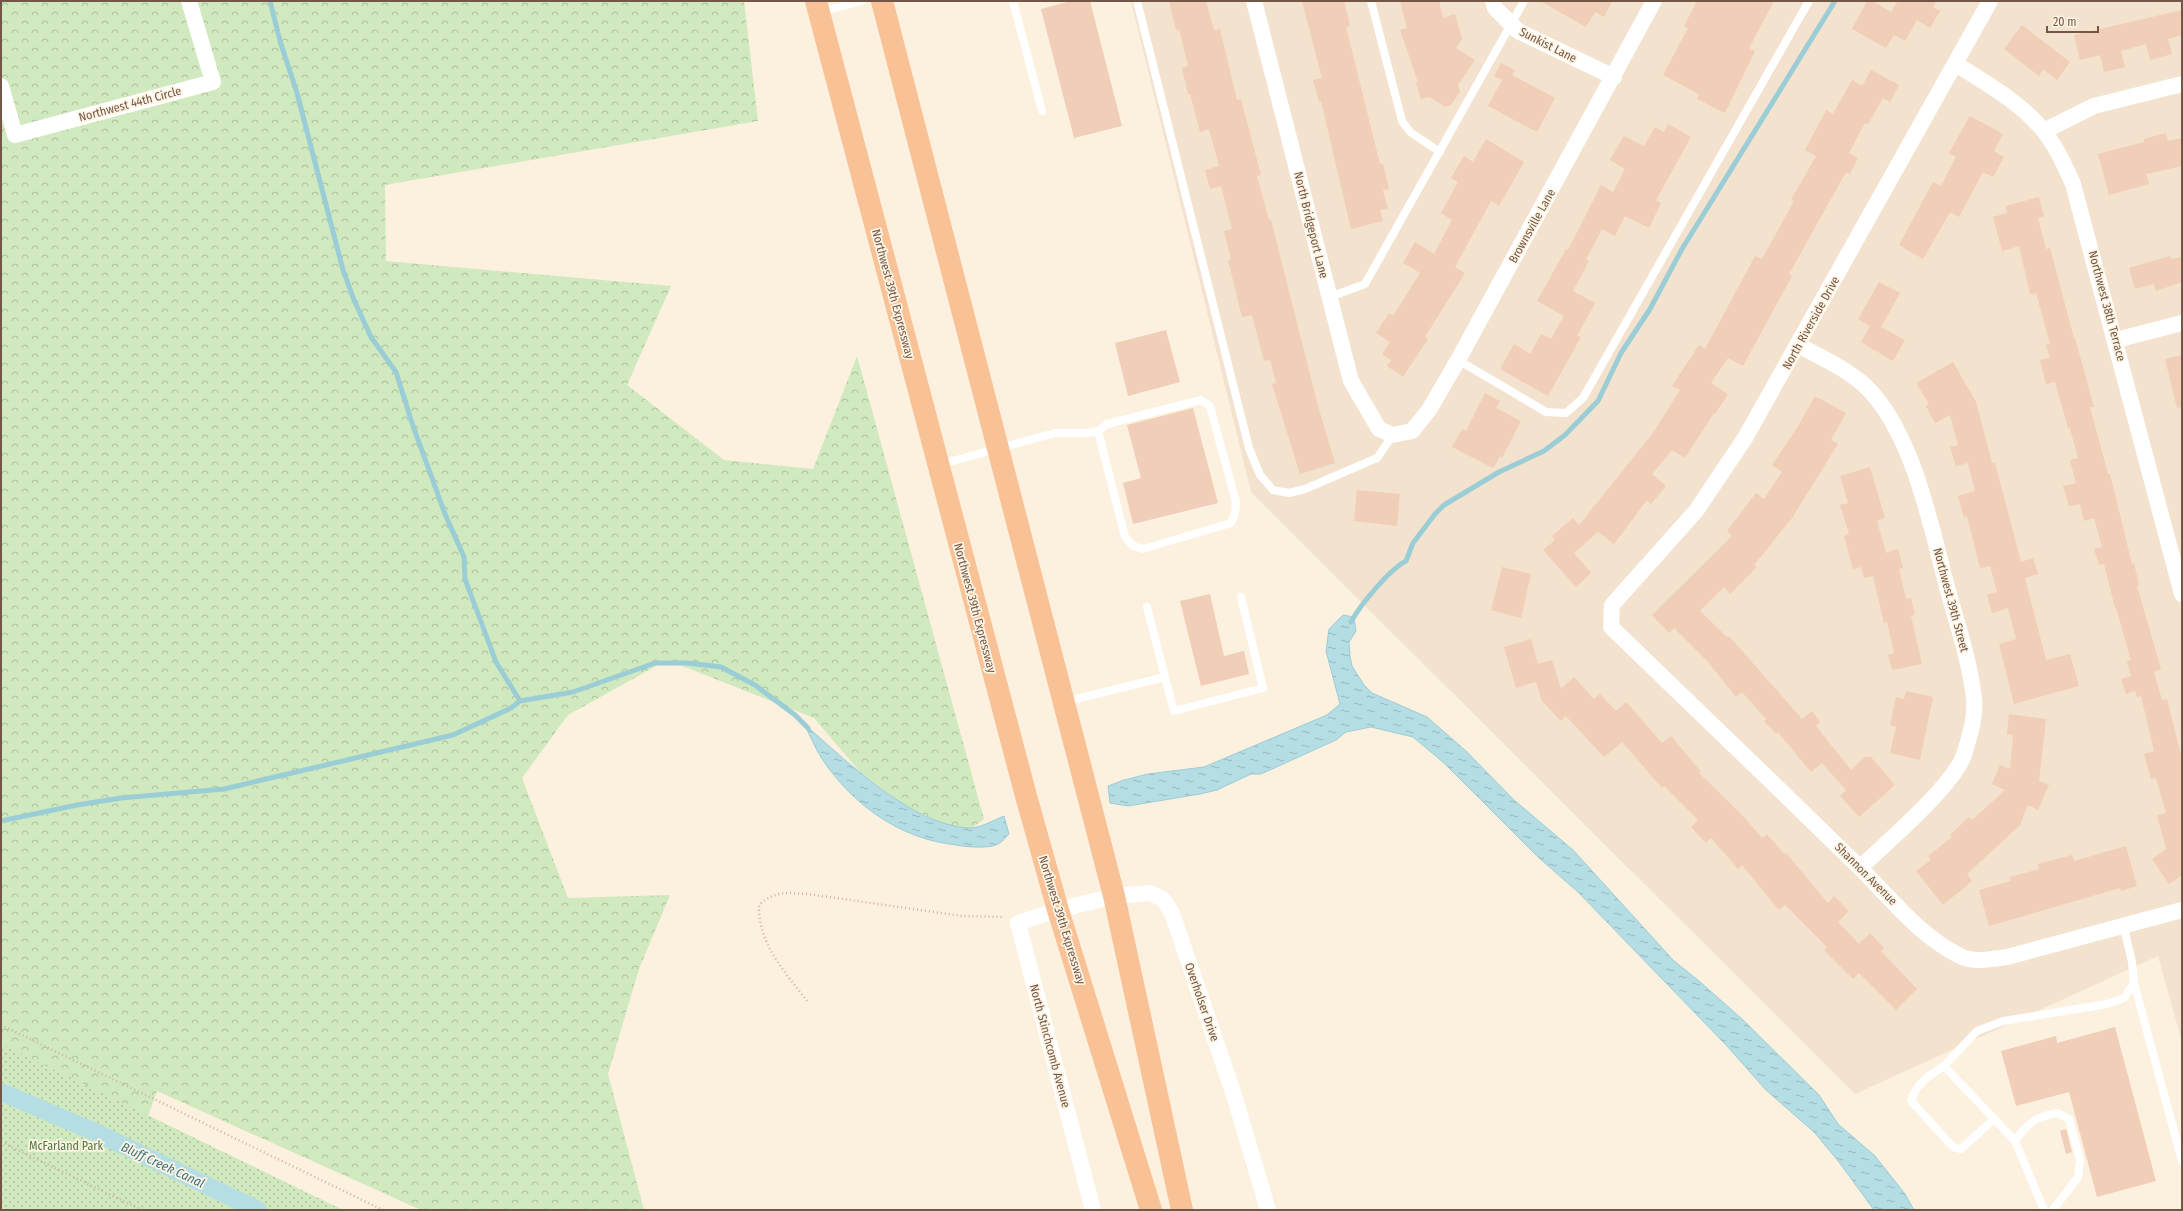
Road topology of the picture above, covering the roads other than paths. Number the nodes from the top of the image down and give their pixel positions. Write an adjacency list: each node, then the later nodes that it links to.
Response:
1 (189, 1): 18 (street, Northwest 44th Circle)
2 (861, 1): 13 (lane)
3 (882, 1): 29 (highway)
4 (1013, 1): 19 (lane)
5 (1137, 1): 28 (lane)
6 (1254, 1): 22 (street, North Bridgeport Lane)
7 (1371, 1): 21 (lane)
8 (1493, 1): 14 (street, Sunkist Lane)
9 (1524, 1): 14 (lane)
10 (1654, 1): 16 (street, Brownsville Lane)
11 (1809, 1): 26 (lane)
12 (1990, 1): 15 (street, North Riverside Drive)
13 (818, 6): 30 (highway, Northwest 39th Expressway)
14 (1512, 25): 16 (street, Sunkist Lane); 21 (lane)
15 (1956, 64): 20 (street, Northwest 38th Terrace); 25 (street, North Riverside Drive)
16 (1614, 77): 26 (street, Brownsville Lane)
17 (2182, 84): 20 (street)
18 (1, 86)
19 (1042, 111)
20 (2044, 131): 24 (street, Northwest 38th Terrace)
21 (1440, 152): 22 (lane)
22 (1330, 297): 28 (street, North Bridgeport Lane)
23 (2182, 323): 24 (street)
24 (2116, 340): 31 (street, Northwest 38th Terrace)
25 (1798, 346): 34 (street, North Riverside Drive); 37 (street, Northwest 39th Street)
26 (1458, 360): 28 (street, Brownsville Lane)
27 (1098, 431): 27 (lane); 29 (lane)
28 (1393, 435)
29 (998, 448): 30 (lane); 36 (highway)
30 (938, 465): 39 (highway, Northwest 39th Expressway)
31 (2182, 594)
32 (1241, 597): 35 (lane)
33 (1148, 607): 35 (lane)
34 (1611, 627): 37 (street, Shannon Avenue)
35 (1165, 677): 36 (lane)
36 (1064, 702): 38 (highway)
37 (1861, 868): 41 (street, Shannon Avenue)
38 (1114, 896): 39 (street, Overholser Drive); 49 (highway); 50 (street, Overholser Drive)
39 (1058, 910): 47 (street, North Stinchcomb Avenue); 48 (highway, Northwest 39th Expressway)
40 (2182, 910): 41 (street, Shannon Avenue)
41 (2123, 924): 42 (lane)
42 (2134, 983): 43 (lane); 46 (lane)
43 (1944, 1066): 44 (lane); 44 (lane)
44 (1994, 1119): 45 (lane)
45 (2015, 1140): 51 (lane); 52 (lane)
46 (2182, 1161)
47 (1093, 1210)
48 (1151, 1210)
49 (1182, 1210)
50 (1268, 1210)
51 (2044, 1210)
52 (2053, 1210)

